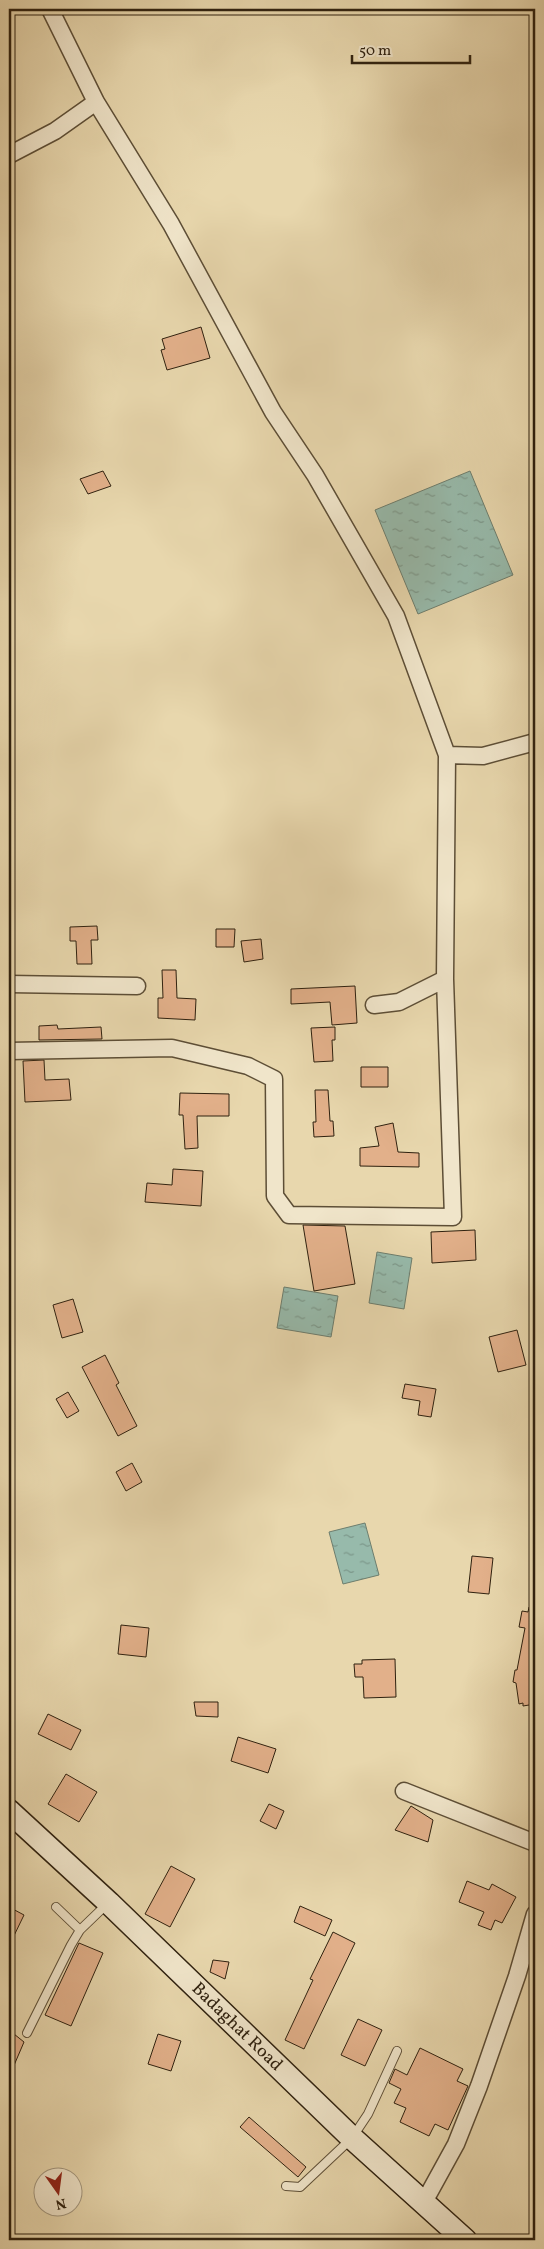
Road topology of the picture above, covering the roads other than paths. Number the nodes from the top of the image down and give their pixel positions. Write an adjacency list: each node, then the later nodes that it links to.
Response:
1 (50, 9): 2 (street)
2 (96, 102): 3 (street); 5 (street)
3 (9, 155)
4 (535, 742): 5 (street)
5 (447, 755): 6 (street)
6 (446, 980): 9 (street); 10 (street)
7 (9, 984): 8 (street)
8 (137, 986)
9 (374, 1005)
10 (9, 1050)
11 (404, 1791): 13 (street)
12 (9, 1811): 14 (main road, Badaghat Road)
13 (535, 1843)
14 (109, 1903): 17 (lane); 20 (main road, Badaghat Road)
15 (56, 1907): 17 (lane)
16 (535, 1914): 22 (street)
17 (80, 1930): 18 (lane)
18 (27, 2032)
19 (397, 2051): 20 (lane)
20 (352, 2138): 21 (lane); 22 (main road, Badaghat Road)
21 (286, 2186)
22 (423, 2204): 23 (main road, Badaghat Road)
23 (465, 2240)

